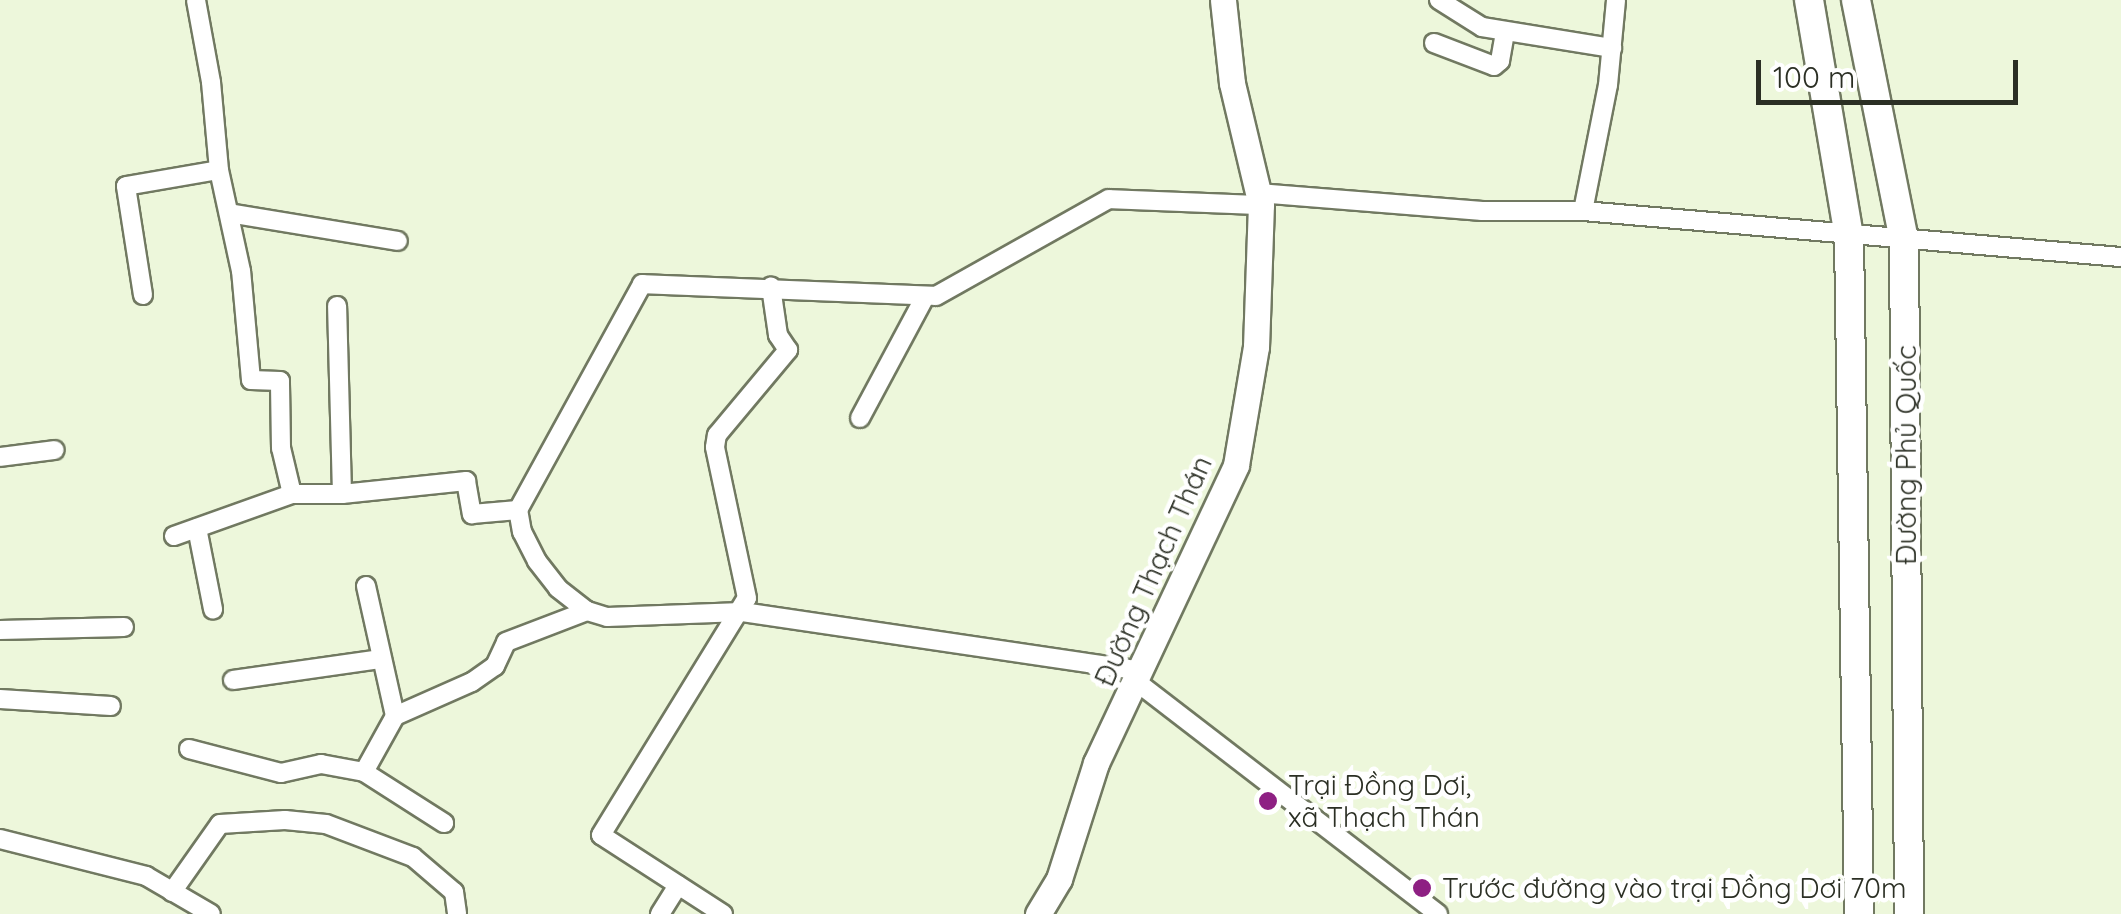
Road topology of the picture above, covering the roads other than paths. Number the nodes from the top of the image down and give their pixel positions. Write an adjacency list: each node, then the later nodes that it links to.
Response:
1 (196, 0): 10 (street)
2 (1223, 0): 11 (street, Đường Thạch Thán)
3 (1440, 0): 7 (street)
4 (1616, 0): 9 (street)
5 (1809, 0): 14 (main road, Đường Phủ Quốc)
6 (1856, 0): 15 (main road, Đường Phủ Quốc)
7 (1505, 32): 8 (street); 9 (street)
8 (1434, 42)
9 (1612, 48): 12 (street)
10 (219, 170): 13 (street); 19 (street)
11 (1259, 199): 12 (street); 20 (street); 37 (street, Đường Thạch Thán)
12 (1583, 211): 14 (street)
13 (229, 213): 16 (street); 25 (street)
14 (1849, 236): 15 (street); 54 (main road, Đường Phủ Quốc)
15 (1904, 240): 17 (street); 55 (main road, Đường Phủ Quốc)
16 (398, 241)
17 (2121, 257)
18 (771, 287): 20 (street); 27 (street); 33 (street)
19 (143, 295)
20 (925, 297): 22 (street)
21 (337, 306): 26 (street)
22 (860, 418)
23 (55, 450): 24 (street)
24 (0, 456)
25 (292, 494): 26 (street); 28 (street)
26 (342, 494): 27 (street)
27 (518, 510): 32 (street)
28 (196, 528): 29 (street); 31 (street)
29 (174, 536)
30 (366, 586): 36 (street)
31 (213, 609)
32 (587, 611): 33 (street); 41 (street)
33 (742, 612): 37 (street); 46 (street)
34 (124, 627): 35 (street)
35 (0, 630)
36 (380, 659): 38 (street); 41 (street)
37 (1140, 677): 52 (street, Đường Thạch Thán); 53 (street)
38 (233, 680)
39 (0, 699): 40 (street)
40 (111, 706)
41 (394, 716): 43 (street)
42 (189, 749): 43 (street)
43 (364, 772): 44 (street)
44 (444, 824)
45 (0, 840): 47 (street)
46 (678, 884): 50 (street); 51 (street)
47 (172, 892): 48 (street); 49 (street)
48 (200, 911)
49 (458, 914)
50 (660, 914)
51 (723, 914)
52 (1038, 914)
53 (1438, 914)
54 (1859, 914)
55 (1909, 914)

